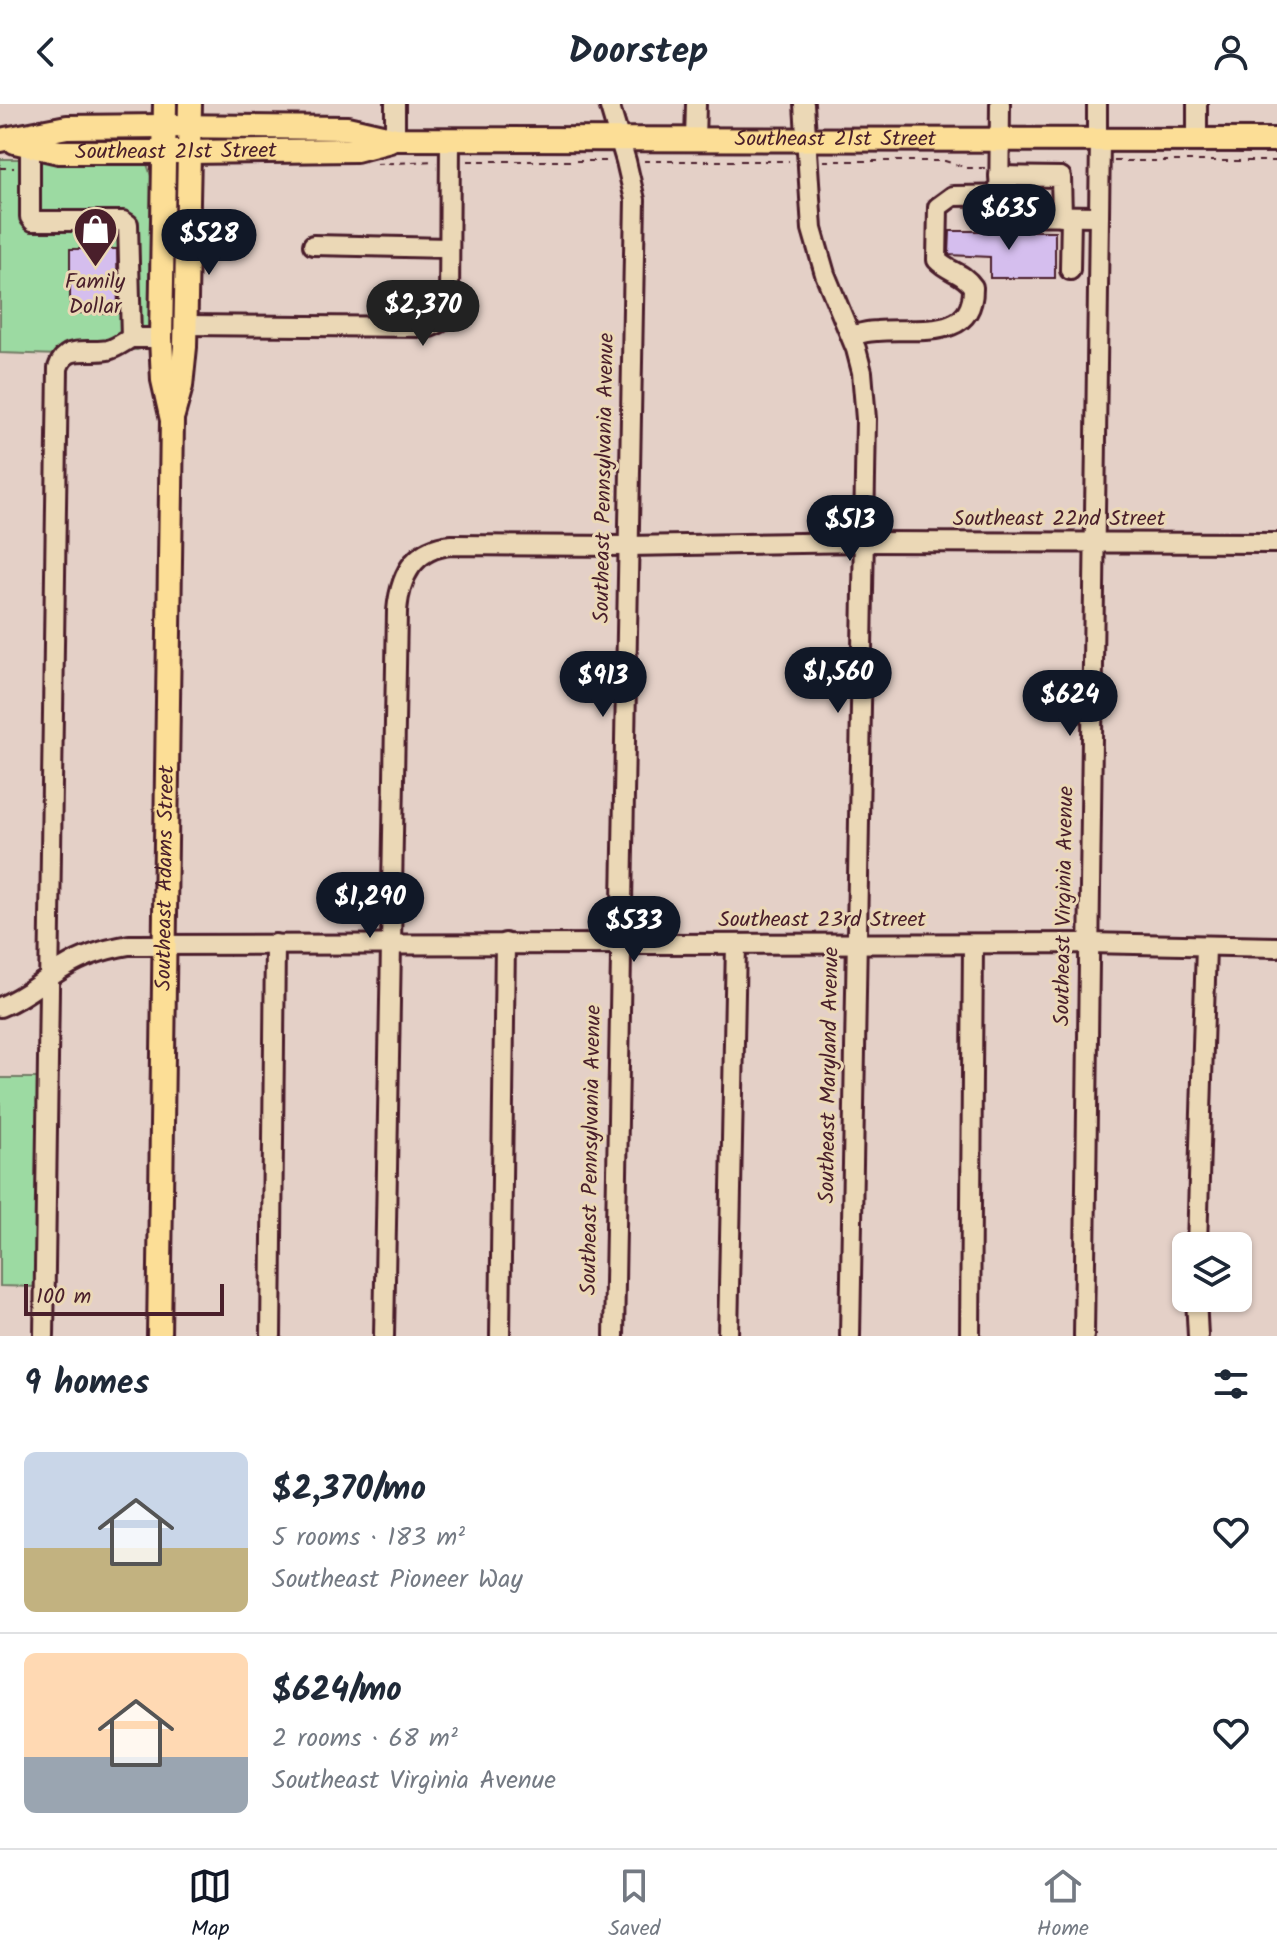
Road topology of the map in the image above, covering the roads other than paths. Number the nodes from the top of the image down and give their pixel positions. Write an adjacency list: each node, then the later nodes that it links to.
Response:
1 (395, 104): 10 (street)
2 (609, 104): 16 (street, Southeast Pennsylvania Avenue)
3 (696, 104): 17 (street)
4 (804, 104): 12 (street, Southeast Maryland Avenue)
5 (1000, 104): 20 (street)
6 (1097, 104): 18 (street, Southeast Virginia Avenue)
7 (1197, 104): 13 (street)
8 (165, 115): 9 (main road, Southeast 21st Street); 15 (main road, Southeast 21st Street); 21 (main road, Southeast Adams Street)
9 (190, 115): 10 (main road, Southeast 21st Street); 22 (main road, Southeast Adams Street)
10 (395, 139): 11 (main road, Southeast 21st Street); 22 (main road, Southeast 21st Street)
11 (450, 139): 16 (main road, Southeast 21st Street); 28 (street)
12 (805, 139): 17 (main road, Southeast 21st Street); 20 (main road, Southeast 21st Street); 31 (street, Southeast Maryland Avenue)
13 (1197, 139): 18 (main road, Southeast 21st Street); 19 (main road, Southeast 21st Street)
14 (2, 140): 15 (main road, Southeast 21st Street)
15 (30, 140): 21 (main road, Southeast 21st Street); 32 (street)
16 (619, 140): 17 (main road, Southeast 21st Street); 38 (street, Southeast Pennsylvania Avenue)
17 (695, 140)
18 (1098, 140): 20 (main road, Southeast 21st Street); 26 (street, Southeast Virginia Avenue)
19 (1277, 140)
20 (1000, 141): 23 (street)
21 (164, 152): 22 (main road, Southeast 21st Street); 33 (main road, Southeast Adams Street)
22 (189, 152): 30 (main road, Southeast Adams Street)
23 (999, 185): 24 (street); 24 (street); 25 (street); 31 (street)
24 (1045, 195): 25 (street)
25 (1066, 216): 26 (street); 29 (street)
26 (1099, 216): 36 (street, Southeast Virginia Avenue)
27 (313, 245): 28 (street)
28 (449, 248): 30 (street)
29 (1070, 270)
30 (185, 325): 34 (main road, Southeast Adams Street)
31 (851, 335): 35 (street, Southeast Maryland Avenue)
32 (131, 338): 33 (street); 50 (street)
33 (161, 338): 34 (main road, Southeast Adams Street)
34 (172, 420): 42 (main road, Southeast Adams Street)
35 (863, 542): 36 (street, Southeast 22nd Street); 38 (street, Southeast 22nd Street); 46 (street, Southeast Maryland Avenue)
36 (1094, 543): 37 (street, Southeast 22nd Street); 41 (street, Southeast Virginia Avenue)
37 (1277, 543)
38 (627, 546): 40 (street, Southeast Pennsylvania Avenue); 44 (street, Southeast 22nd Street)
39 (505, 943): 40 (street, Southeast 23rd Street); 44 (street, Southeast 23rd Street); 58 (street)
40 (619, 943): 45 (street, Southeast 23rd Street); 59 (street, Southeast Pennsylvania Avenue)
41 (1088, 943): 47 (street, Southeast 23rd Street); 48 (street, Southeast 23rd Street); 63 (street, Southeast Virginia Avenue)
42 (164, 944): 43 (street, Southeast 23rd Street); 50 (street, Southeast 23rd Street); 55 (main road, Southeast Adams Street)
43 (275, 944): 44 (street, Southeast 23rd Street); 56 (street)
44 (391, 944): 57 (street)
45 (736, 944): 46 (street, Southeast 23rd Street); 60 (street)
46 (856, 944): 47 (street, Southeast 23rd Street); 61 (street, Southeast Maryland Avenue)
47 (973, 944): 62 (street)
48 (1206, 946): 49 (street, Southeast 23rd Street); 52 (street)
49 (1277, 947)
50 (48, 980): 51 (street, Southeast 23rd Street); 54 (street)
51 (0, 1007)
52 (1197, 1232)
53 (1197, 1312): 64 (street)
54 (44, 1336)
55 (159, 1336)
56 (271, 1336)
57 (384, 1336)
58 (500, 1336)
59 (614, 1336)
60 (728, 1336)
61 (850, 1336)
62 (970, 1336)
63 (1084, 1336)
64 (1198, 1336)

